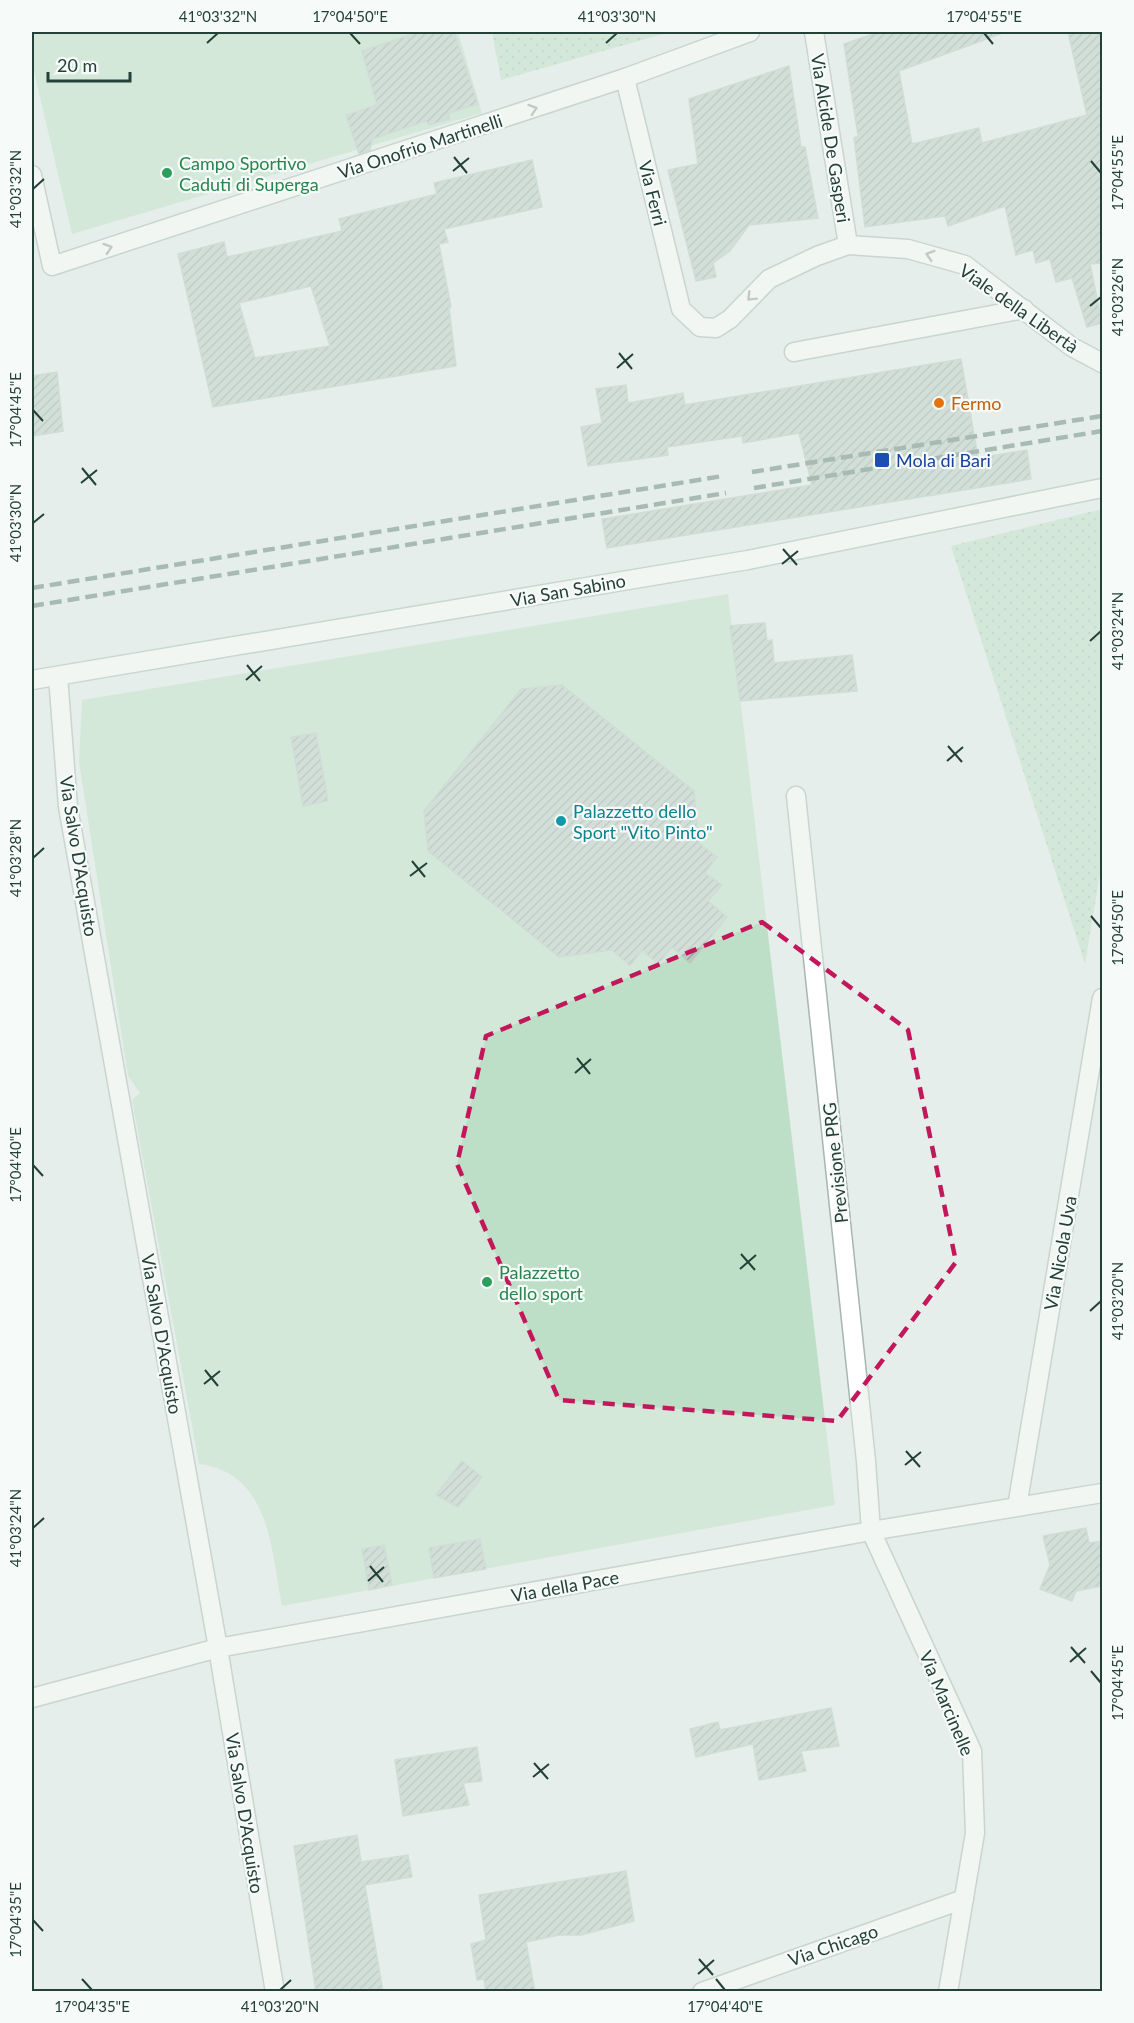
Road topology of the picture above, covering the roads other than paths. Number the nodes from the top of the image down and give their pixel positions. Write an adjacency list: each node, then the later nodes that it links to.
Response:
1 (750, 32): 3 (street, Via Onofrio Martinelli)
2 (814, 32): 5 (street, Via Alcide De Gasperi)
3 (626, 78): 4 (street, Via Onofrio Martinelli, one-way to 3); 6 (street, Via Ferri)
4 (32, 175)
5 (848, 244): 6 (street, Viale della Libertà, one-way to 6); 7 (street, Viale della Libertà, one-way to 5)
6 (681, 309)
7 (1024, 309): 8 (street); 9 (street, Viale della Libertà)
8 (794, 352)
9 (1102, 363)
10 (1102, 488): 11 (street, Via San Sabino)
11 (58, 676): 12 (street, Via San Sabino); 18 (street, Via Salvo D'Acquisto)
12 (32, 680)
13 (796, 796): 17 (street, Previsione PRG)
14 (1102, 998): 16 (street, Via Nicola Uva)
15 (1102, 1493): 16 (street, Via della Pace)
16 (1017, 1507): 17 (street, Via della Pace)
17 (871, 1531): 18 (street, Via della Pace); 22 (street, Via Marcinelle)
18 (218, 1648): 20 (street, Via della Pace); 23 (street, Via Salvo D'Acquisto)
19 (32, 1687): 20 (street)
20 (58, 1692): 21 (street, Via della Pace)
21 (32, 1698)
22 (964, 1899): 24 (street, Via Chicago); 25 (street, Via Marcinelle)
23 (275, 1992)
24 (702, 1992)
25 (948, 1992)

